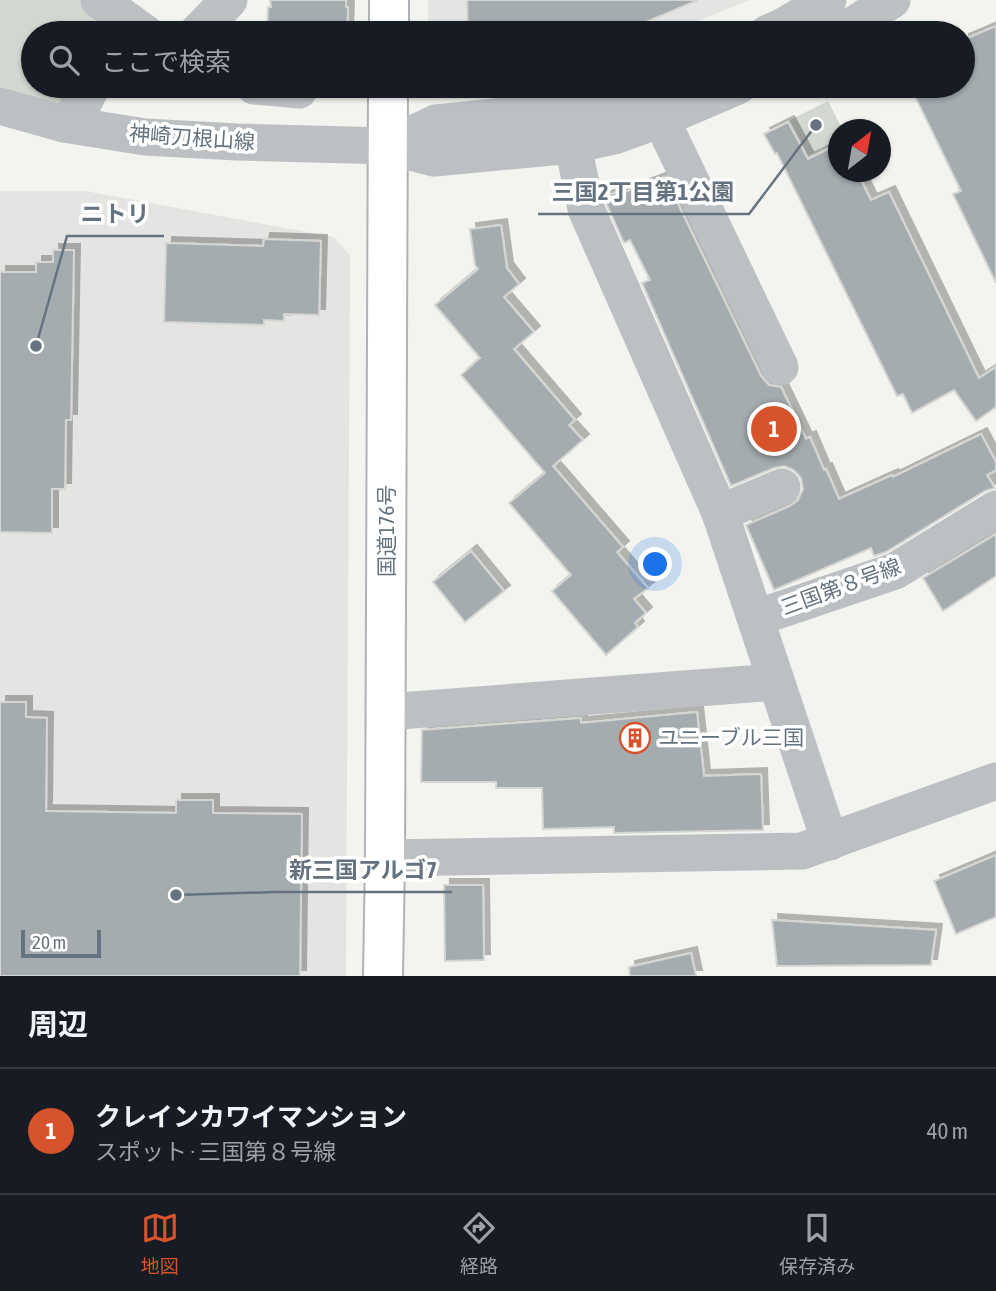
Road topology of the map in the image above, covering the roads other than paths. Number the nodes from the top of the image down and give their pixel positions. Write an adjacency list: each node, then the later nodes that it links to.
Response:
1 (229, 0): 5 (street)
2 (389, 0): 6 (highway)
3 (828, 0): 7 (street)
4 (892, 0): 8 (street)
5 (209, 21)
6 (389, 21)
7 (792, 21)
8 (860, 21)
9 (86, 98): 14 (street)
10 (388, 98): 16 (highway, 国道176号)
11 (681, 98): 12 (street, 神崎刀根山線)
12 (648, 105): 15 (street, 神崎刀根山線); 16 (street, 神崎刀根山線); 17 (street)
13 (0, 106): 14 (street, 神崎刀根山線)
14 (65, 124): 16 (street, 神崎刀根山線)
15 (573, 145): 16 (street, 神崎刀根山線); 20 (street)
16 (388, 146): 23 (highway, 国道176号)
17 (780, 367)
18 (782, 487): 20 (street)
19 (996, 509): 21 (street, 三国第８号線)
20 (720, 513): 21 (street)
21 (756, 618): 22 (street)
22 (776, 682): 23 (street); 25 (street)
23 (386, 712): 26 (highway, 国道176号)
24 (996, 781): 25 (street)
25 (830, 842): 26 (street)
26 (385, 858): 27 (highway, 国道176号)
27 (383, 976)

